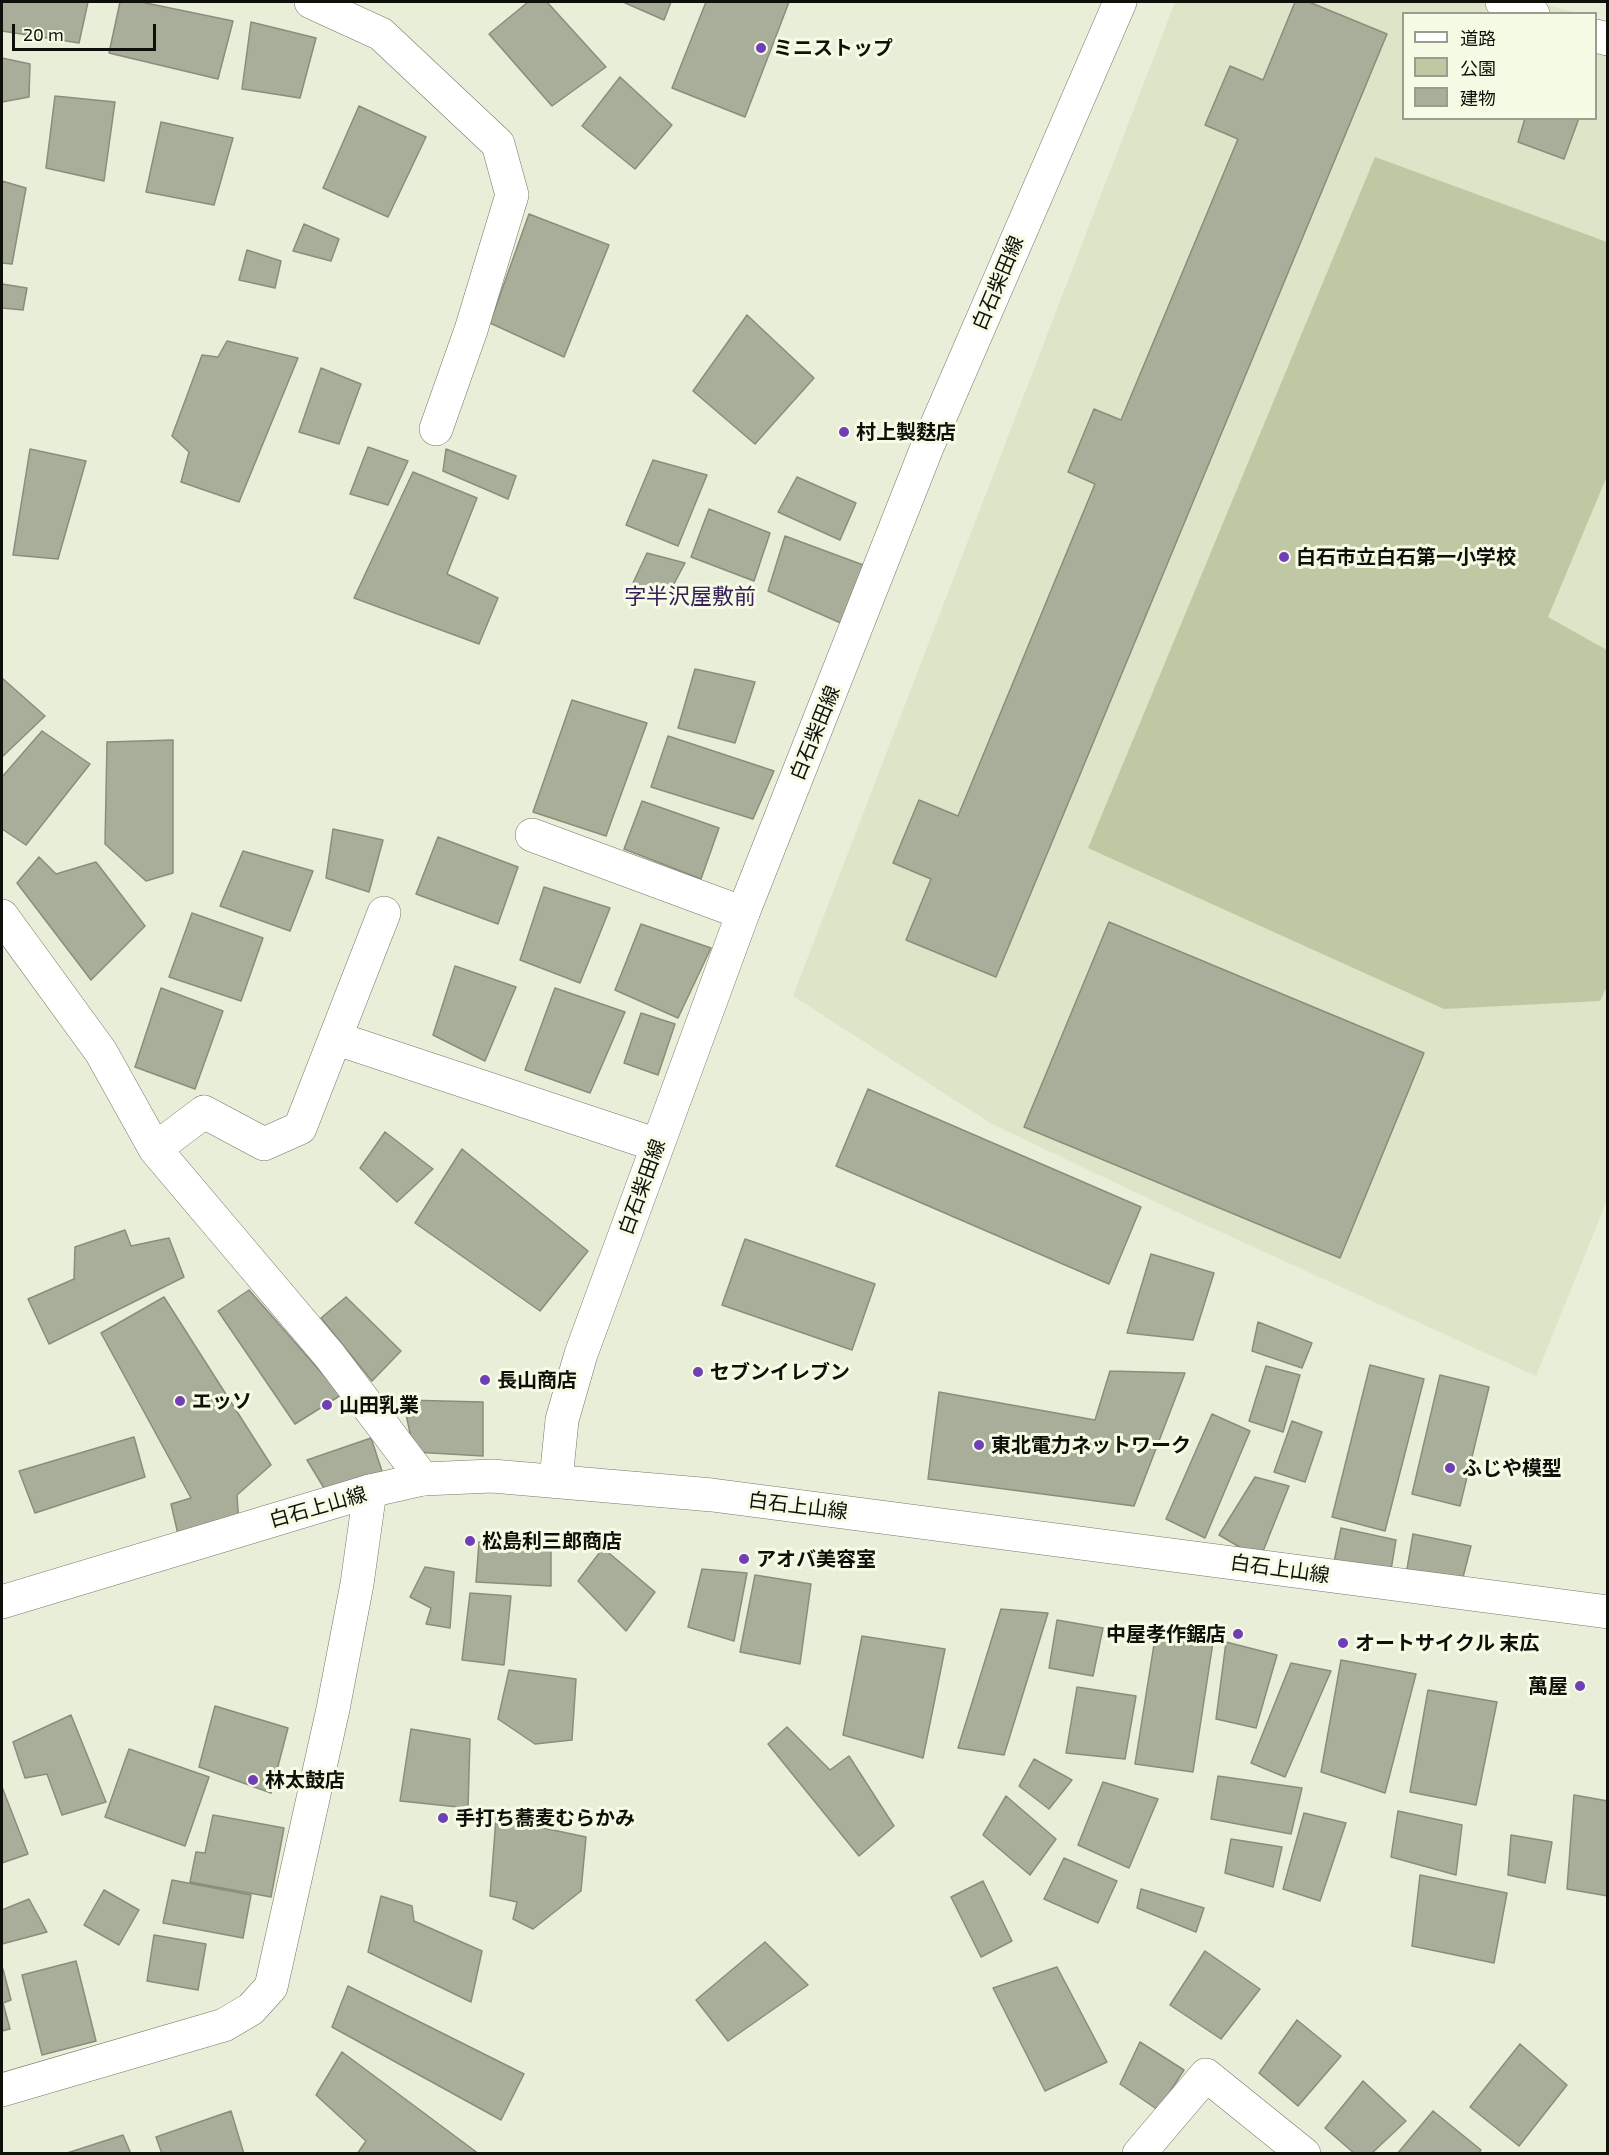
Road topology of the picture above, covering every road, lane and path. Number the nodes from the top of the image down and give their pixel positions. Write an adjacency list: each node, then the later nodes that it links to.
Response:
1 (311, 2): 5 (main road)
2 (1120, 2): 8 (main road, 白石柴田線)
3 (1502, 2): 4 (main road)
4 (1528, 12)
5 (436, 429)
6 (532, 835): 8 (main road)
7 (384, 913): 10 (main road)
8 (743, 914): 11 (main road, 白石柴田線)
9 (2, 916): 12 (main road)
10 (335, 1038): 11 (main road); 12 (main road)
11 (657, 1144): 14 (main road, 白石柴田線)
12 (156, 1149): 13 (main road)
13 (423, 1479): 14 (main road, 白石上山線); 15 (main road, 白石上山線)
14 (556, 1480): 17 (main road, 白石上山線)
15 (370, 1491): 16 (main road, 白石上山線); 18 (main road)
16 (2, 1602)
17 (1608, 1612)
18 (2, 2090)
19 (1139, 2154): 20 (main road)
20 (1304, 2154)

